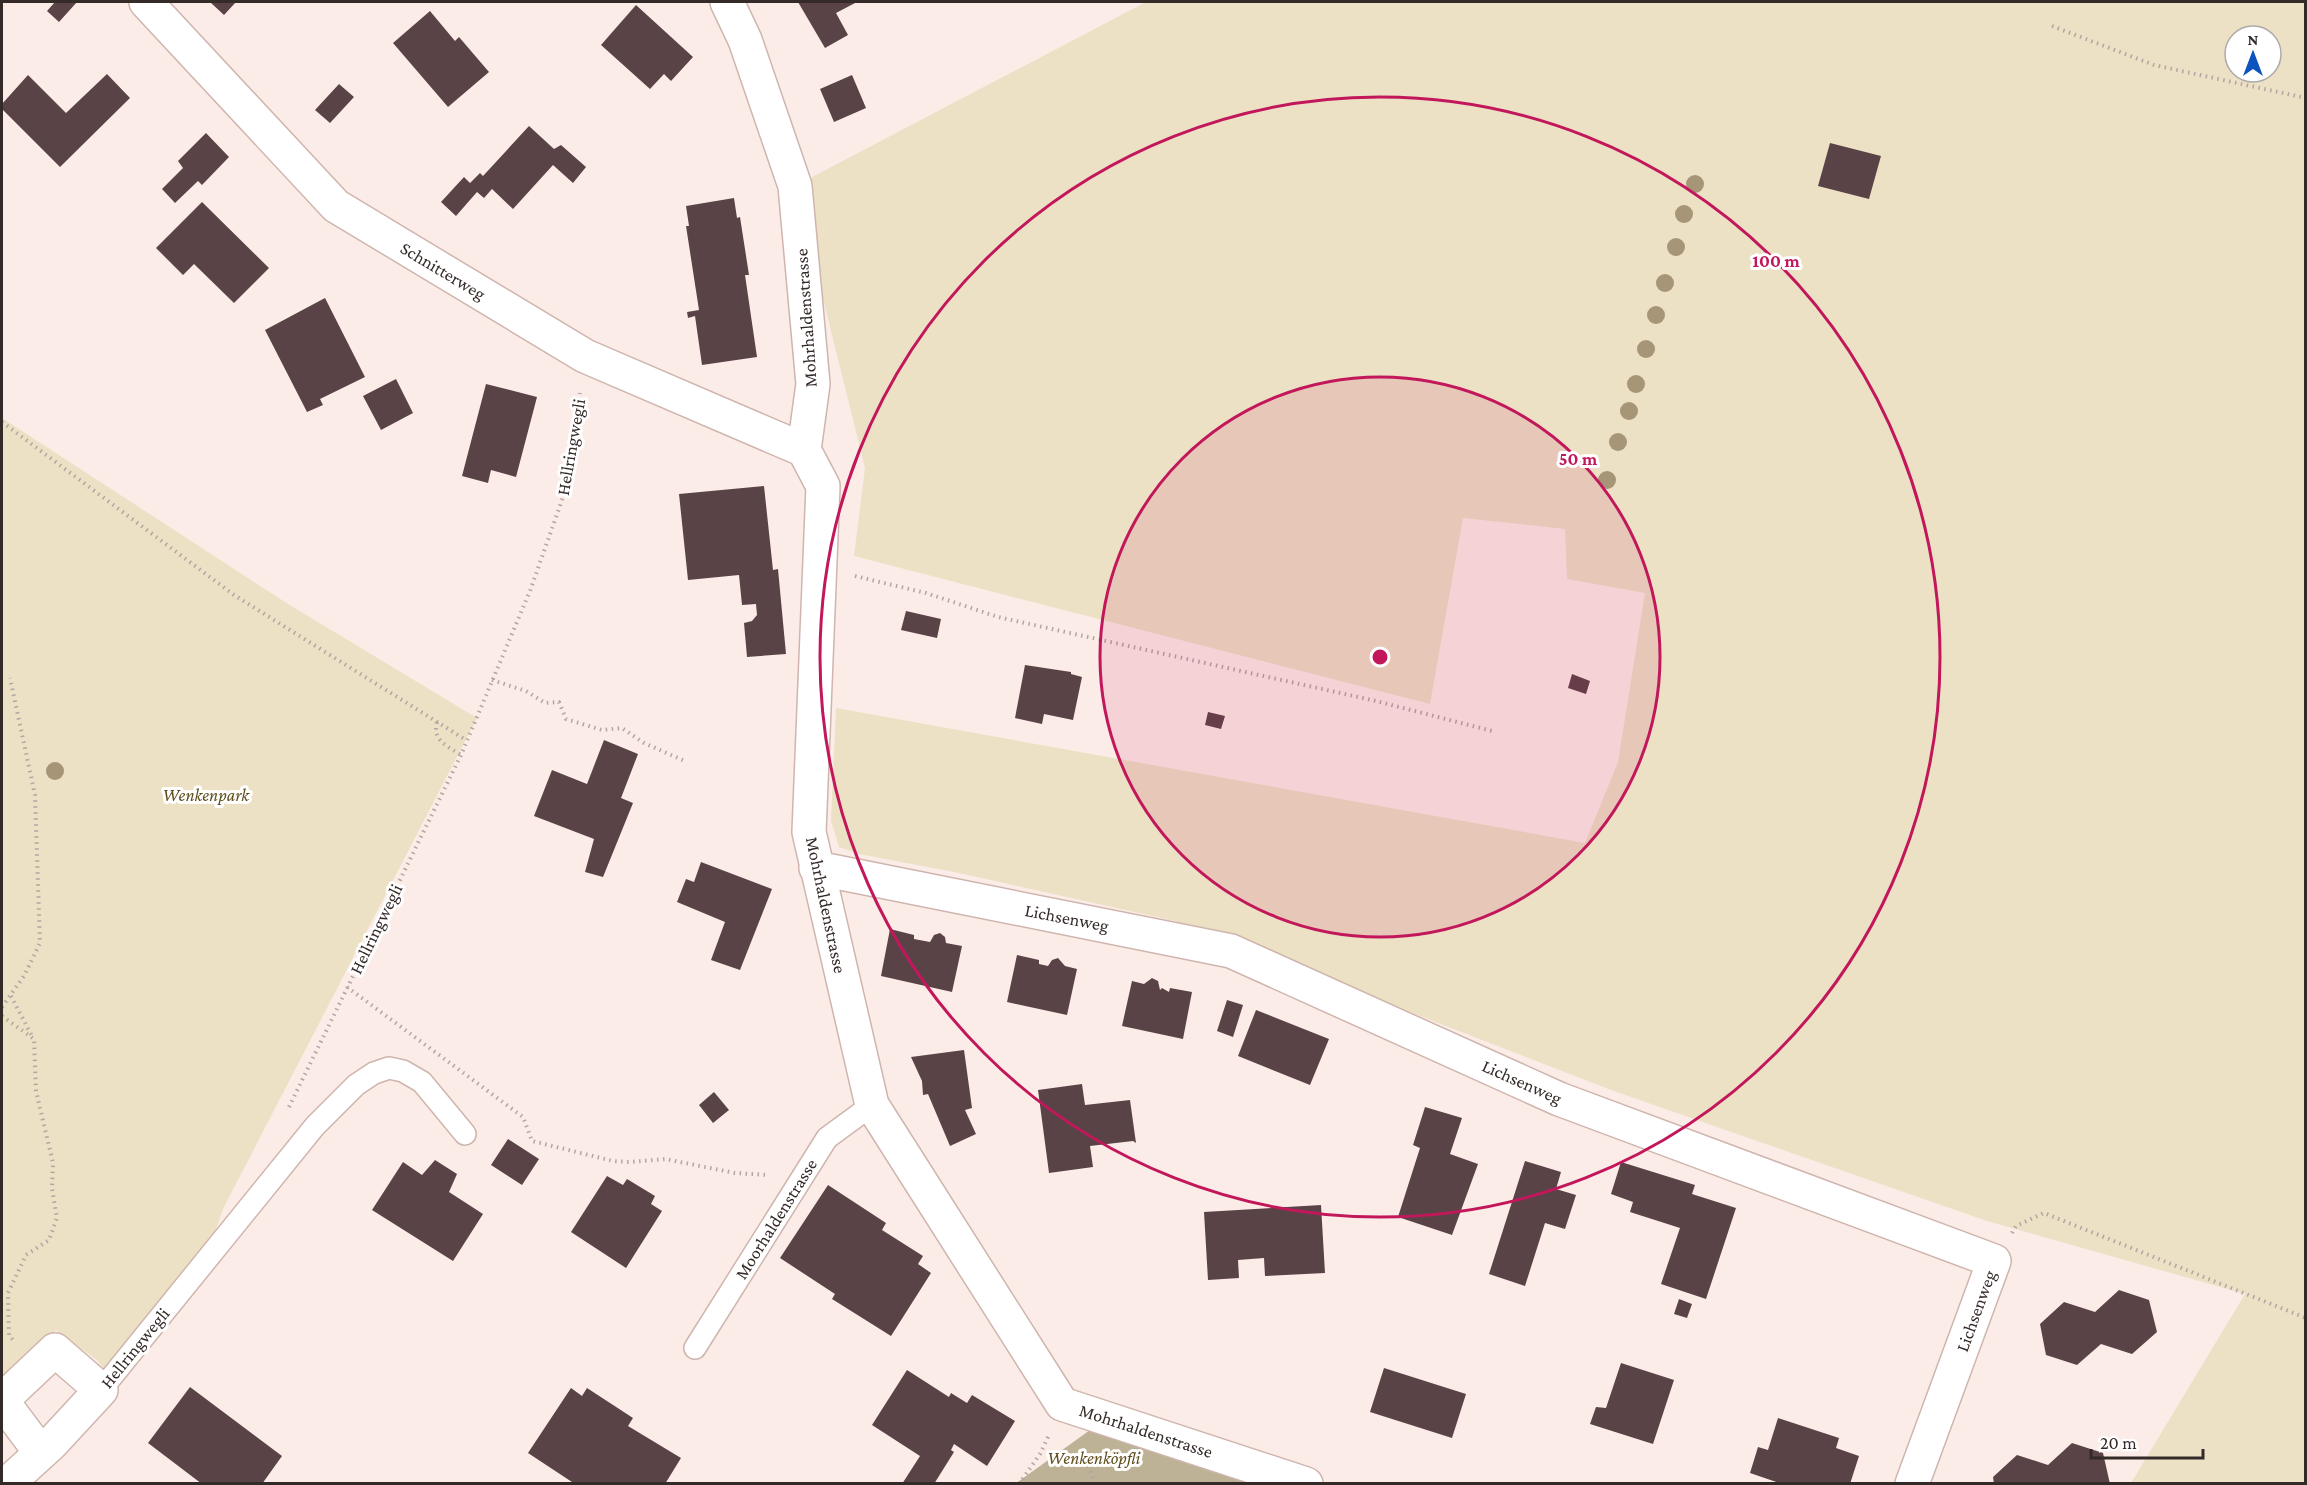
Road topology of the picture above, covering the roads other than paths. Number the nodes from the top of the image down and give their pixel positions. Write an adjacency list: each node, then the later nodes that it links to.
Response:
1 (146, 2): 3 (street, Schnitterweg)
2 (727, 2): 3 (street, Mohrhaldenstrasse)
3 (804, 450): 4 (street, Mohrhaldenstrasse)
4 (816, 868): 5 (street, Mohrhaldenstrasse); 13 (street, Lichsenweg)
5 (872, 1105): 7 (lane, Moorhaldenstrasse); 12 (street, Mohrhaldenstrasse)
6 (465, 1134): 8 (lane, Hellringwegli)
7 (695, 1348)
8 (100, 1390): 9 (street); 10 (street, Hellringwegli)
9 (2, 1400): 10 (street)
10 (46, 1449): 11 (street, Hellringwegli)
11 (7, 1484)
12 (1306, 1484)
13 (1912, 1484)

